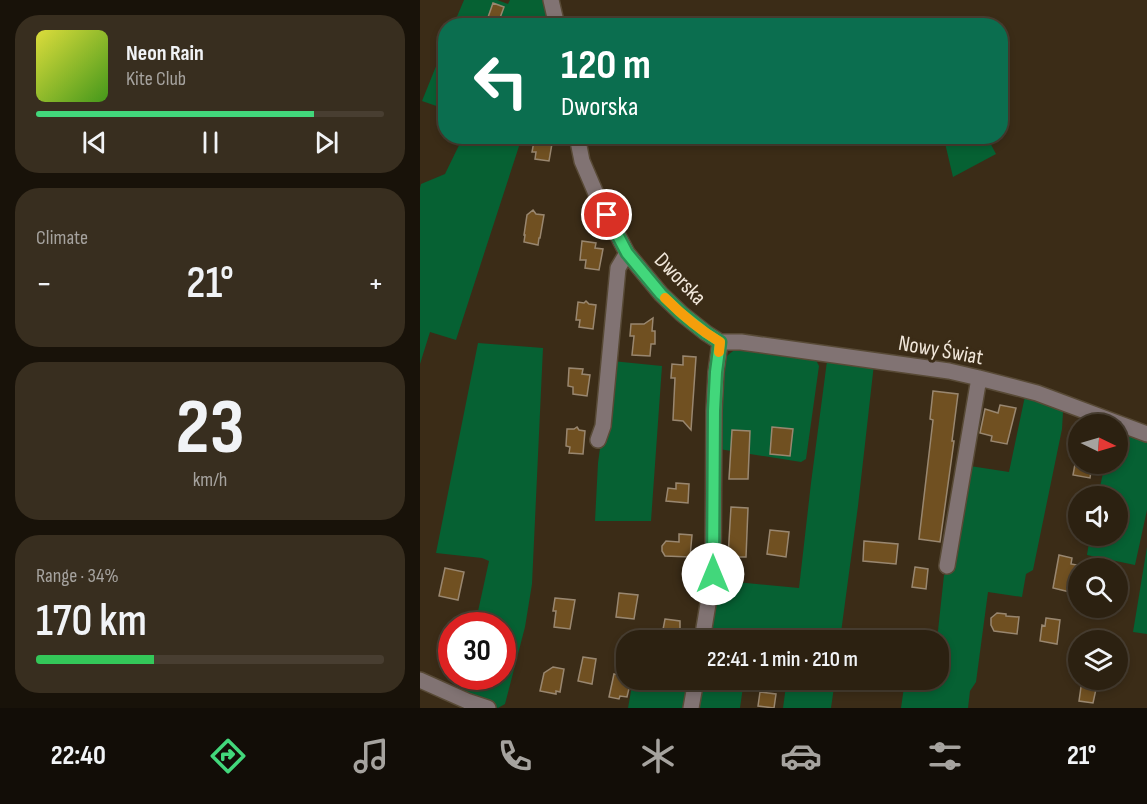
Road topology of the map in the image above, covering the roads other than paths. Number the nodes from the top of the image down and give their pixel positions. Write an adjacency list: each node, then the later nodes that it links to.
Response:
1 (552, 0): 2 (street)
2 (555, 18)
3 (579, 144): 4 (street, Dworska)
4 (627, 253): 5 (street, Dworska); 8 (street)
5 (720, 342): 6 (street, Nowy Świat); 10 (street)
6 (979, 378): 7 (street, Nowy Świat); 9 (street)
7 (1147, 434)
8 (598, 440)
9 (947, 566)
10 (704, 630)
11 (420, 680): 13 (street)
12 (694, 690): 14 (street)
13 (488, 708)
14 (691, 708)

